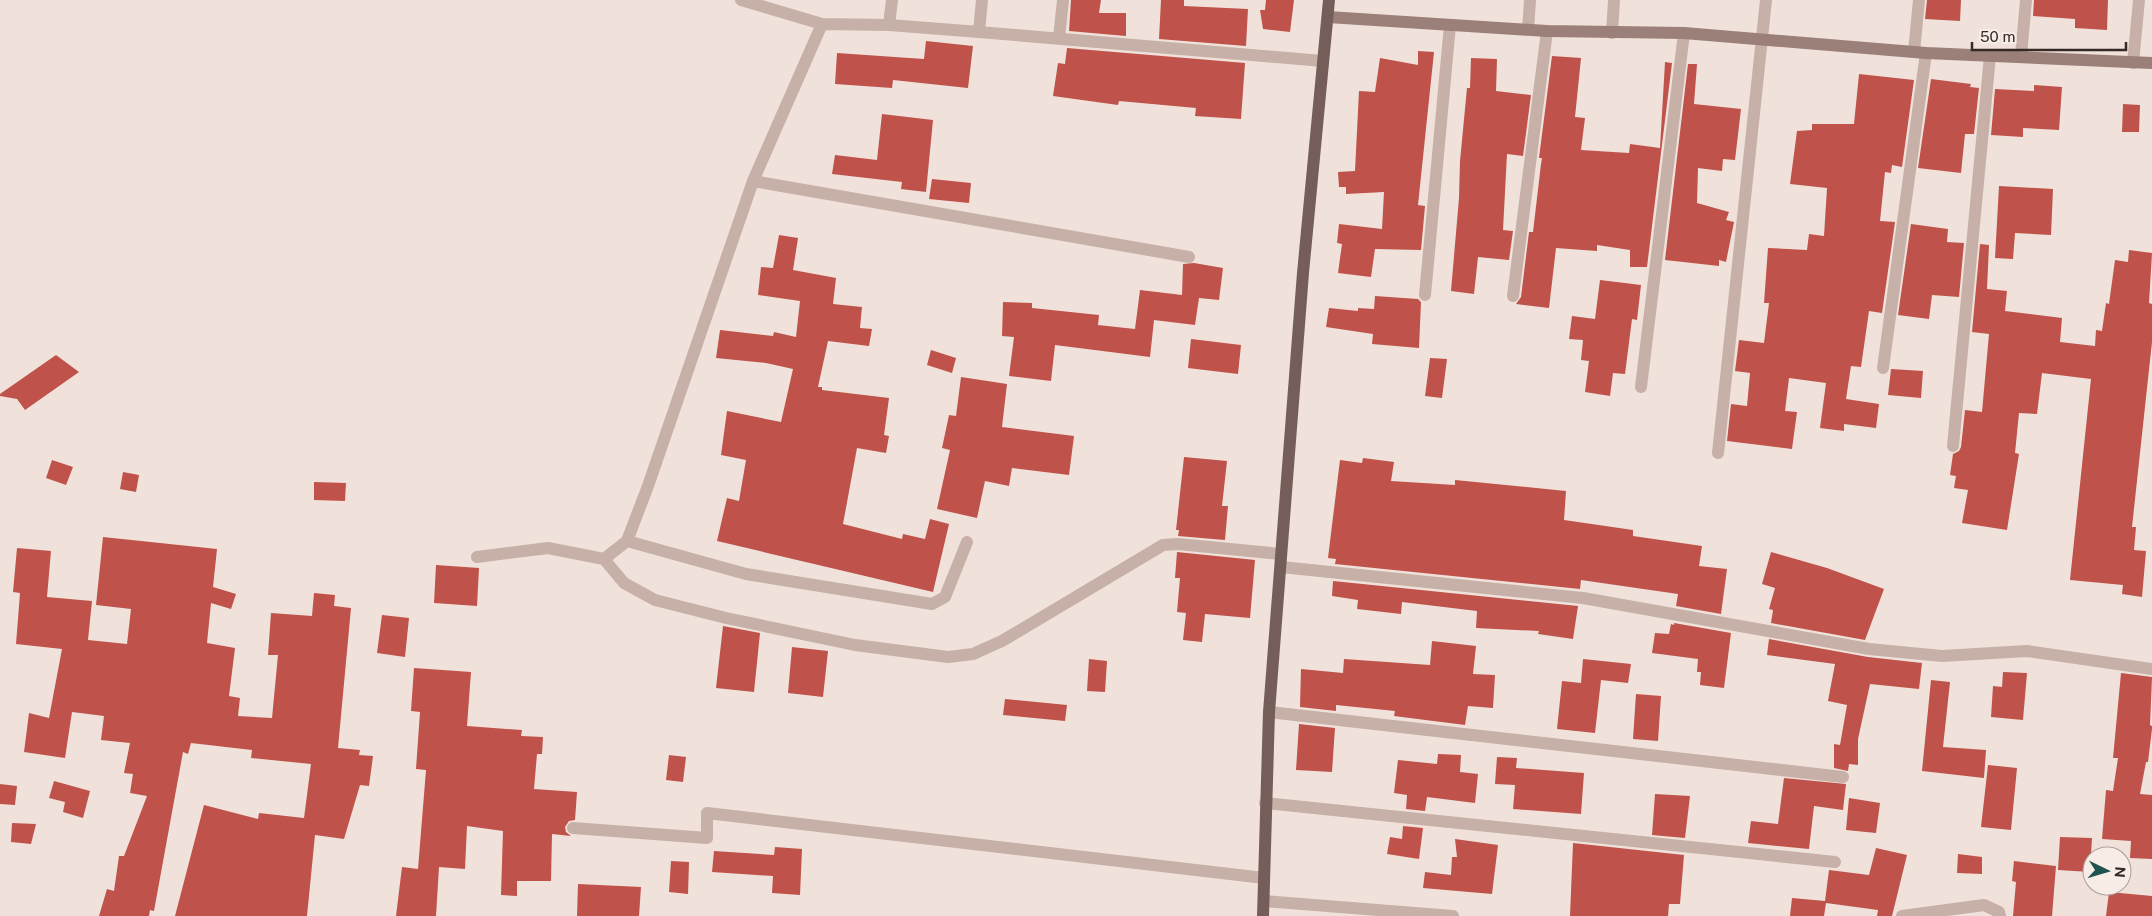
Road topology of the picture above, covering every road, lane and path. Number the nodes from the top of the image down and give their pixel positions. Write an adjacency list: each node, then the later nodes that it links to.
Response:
1 (740, 0): 12 (street)
2 (892, 0): 16 (street)
3 (982, 0): 19 (street)
4 (1063, 0): 22 (street)
5 (1329, 0): 13 (main road)
6 (1530, 0): 17 (street)
7 (1614, 0): 20 (street)
8 (1766, 0): 23 (street)
9 (1919, 0): 24 (street)
10 (2026, 0): 26 (street)
11 (2139, 0): 28 (street)
12 (775, 5): 14 (street)
13 (1328, 18): 15 (main road); 27 (main road)
14 (822, 24): 16 (street); 30 (street)
15 (1450, 25): 17 (main road); 32 (street)
16 (889, 26): 19 (street)
17 (1528, 30): 18 (main road)
18 (1547, 31): 20 (main road); 33 (street)
19 (979, 32): 22 (street)
20 (1612, 33): 21 (main road)
21 (1684, 34): 23 (main road); 35 (street)
22 (1060, 38): 27 (street)
23 (1762, 40): 24 (main road); 37 (street)
24 (1920, 52): 25 (main road); 34 (street)
25 (1990, 56): 26 (main road); 36 (street)
26 (2021, 56): 28 (main road)
27 (1323, 61): 42 (main road)
28 (2134, 63): 29 (main road)
29 (2152, 64)
30 (753, 181): 31 (street); 38 (street)
31 (1189, 257)
32 (1425, 295)
33 (1513, 296)
34 (1883, 368)
35 (1642, 387)
36 (1953, 446)
37 (1718, 453)
38 (626, 541): 39 (street); 41 (street)
39 (966, 542)
40 (477, 557): 41 (street)
41 (604, 559): 42 (street)
42 (1281, 561): 43 (street); 44 (main road)
43 (2152, 669)
44 (1268, 712): 45 (street); 46 (main road)
45 (1843, 778)
46 (1265, 803): 48 (street); 49 (main road)
47 (573, 828): 49 (street)
48 (1835, 862)
49 (1264, 878): 50 (main road)
50 (1264, 901): 51 (main road); 52 (street)
51 (1263, 916)
52 (1453, 916)
53 (1902, 916): 54 (street)
54 (2000, 916)

